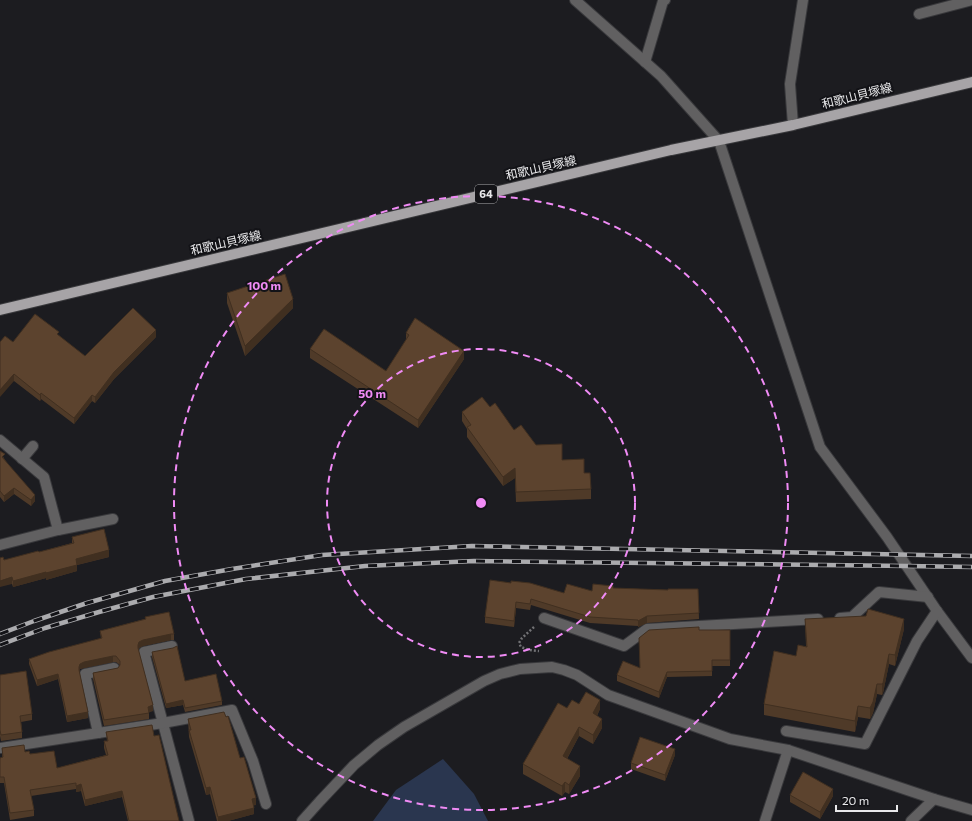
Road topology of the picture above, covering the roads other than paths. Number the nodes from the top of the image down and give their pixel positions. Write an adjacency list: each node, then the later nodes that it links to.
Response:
1 (575, 0): 7 (street)
2 (664, 0): 7 (street)
3 (802, 0): 9 (street)
4 (972, 0): 5 (street)
5 (961, 2): 6 (street)
6 (919, 14)
7 (645, 62): 10 (street)
8 (972, 82): 9 (main road, 和歌山貝塚線 / 64)
9 (793, 125): 10 (main road, 和歌山貝塚線 / 64)
10 (719, 141): 11 (main road, 和歌山貝塚線 / 64); 18 (street)
11 (0, 310)
12 (0, 440): 14 (street)
13 (33, 446): 14 (street)
14 (22, 459): 16 (street)
15 (113, 519): 16 (street)
16 (58, 530): 17 (street)
17 (0, 545)
18 (928, 597): 19 (street); 20 (street)
19 (937, 611): 22 (street); 25 (street)
20 (544, 618)
21 (172, 646): 24 (street)
22 (972, 658)
23 (114, 668): 26 (street)
24 (163, 724): 26 (street); 30 (street); 32 (street)
25 (786, 731)
26 (98, 733): 27 (street)
27 (0, 748)
28 (788, 750): 29 (street); 33 (street); 34 (street)
29 (934, 799): 31 (street); 35 (street)
30 (266, 804)
31 (972, 810)
32 (188, 821)
33 (302, 821)
34 (765, 821)
35 (910, 821)

